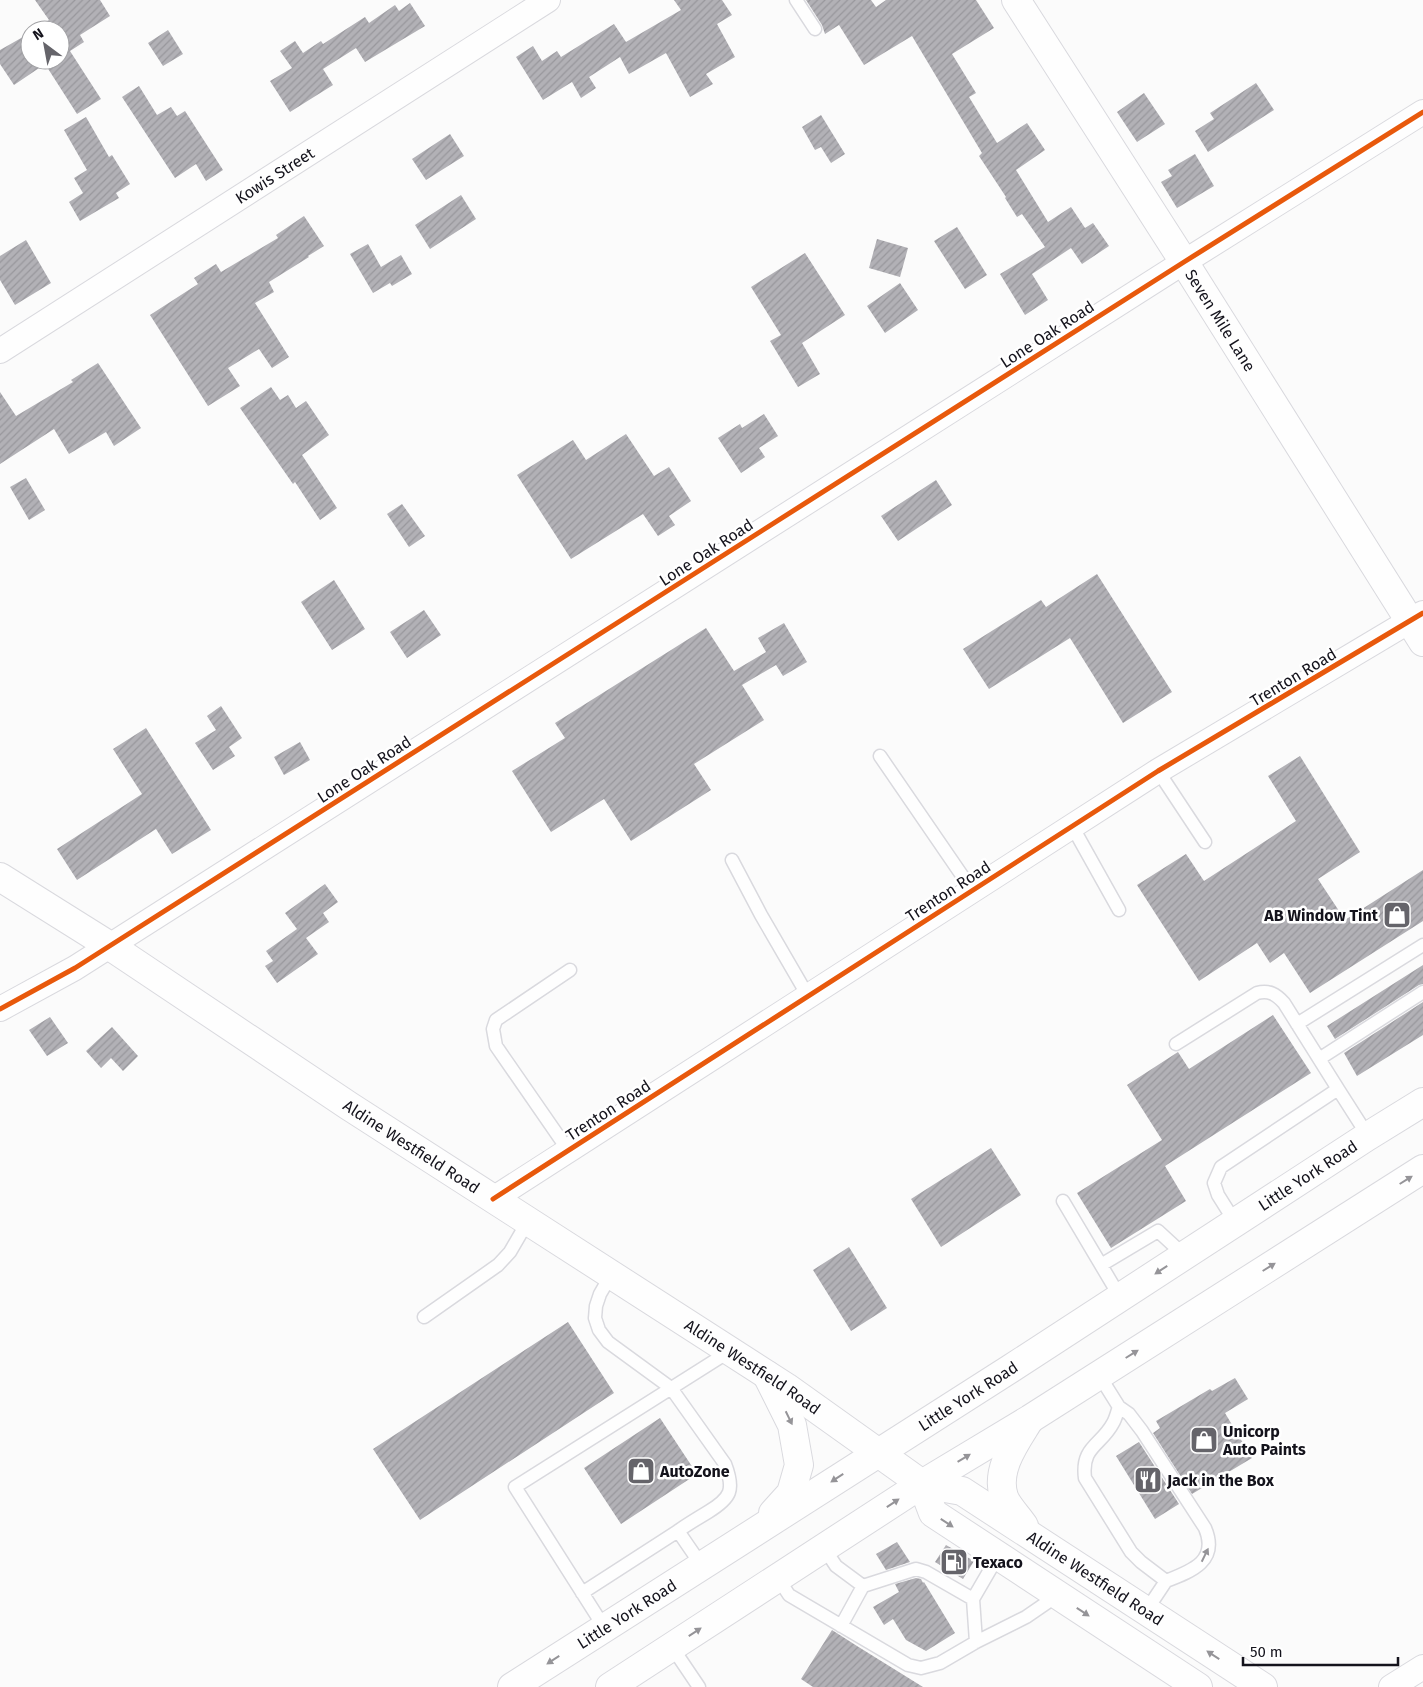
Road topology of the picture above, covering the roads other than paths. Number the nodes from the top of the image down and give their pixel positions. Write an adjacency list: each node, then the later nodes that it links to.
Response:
1 (548, 0): 7 (street, Kowis Street)
2 (796, 0): 4 (lane)
3 (1016, 0): 6 (main road, Seven Mile Lane)
4 (815, 29)
5 (1423, 112): 6 (street, Lone Oak Road)
6 (1184, 262): 8 (main road, Seven Mile Lane); 18 (street, Lone Oak Road)
7 (0, 351)
8 (1419, 625): 10 (street, Trenton Road)
9 (880, 756): 15 (lane)
10 (1158, 771): 11 (street, Trenton Road); 12 (lane)
11 (1072, 826): 15 (street, Trenton Road); 16 (lane)
12 (1206, 842)
13 (732, 860): 21 (lane)
14 (0, 877): 18 (main road, Aldine Westfield Road)
15 (972, 890): 21 (street, Trenton Road)
16 (1119, 910)
17 (1423, 945): 23 (lane)
18 (110, 946): 22 (street, Lone Oak Road); 31 (main road, Aldine Westfield Road)
19 (570, 970): 29 (lane)
20 (1423, 992): 25 (lane)
21 (808, 996): 29 (street, Trenton Road)
22 (0, 1009)
23 (1297, 1024): 24 (lane); 25 (lane)
24 (1176, 1044)
25 (1319, 1060): 26 (lane)
26 (1338, 1089): 28 (lane); 34 (lane)
27 (1423, 1102): 28 (main road, Little York Road)
28 (1368, 1136): 34 (main road, Little York Road)
29 (568, 1150): 31 (street, Trenton Road)
30 (1423, 1169): 42 (main road, one-way to 30)
31 (493, 1199): 33 (main road, Aldine Westfield Road)
32 (1063, 1200): 36 (lane)
33 (528, 1221): 37 (main road, Aldine Westfield Road); 39 (lane)
34 (1235, 1222): 35 (main road, Little York Road)
35 (1184, 1255): 36 (lane); 38 (main road, Little York Road, one-way to 38)
36 (1101, 1265): 38 (lane)
37 (611, 1275): 40 (main road, Aldine Westfield Road); 43 (lane)
38 (1120, 1297): 46 (main road, Little York Road)
39 (424, 1317)
40 (730, 1350): 41 (main road, Aldine Westfield Road); 43 (lane)
41 (767, 1374): 46 (main road, Aldine Westfield Road); 49 (main road, one-way to 49)
42 (1099, 1375): 44 (lane); 45 (main road)
43 (671, 1388): 48 (lane); 57 (lane)
44 (1119, 1407): 55 (lane); 55 (lane, one-way to 44)
45 (1030, 1419): 47 (main road, one-way to 45); 50 (main road)
46 (878, 1452): 47 (main road, Aldine Westfield Road); 49 (main road, Little York Road, one-way to 49)
47 (922, 1484): 50 (main road, Aldine Westfield Road); 51 (main road, one-way to 47); 52 (main road, one-way to 52)
48 (678, 1531): 53 (lane); 57 (lane)
49 (756, 1531): 53 (main road, Little York Road)
50 (1032, 1537): 60 (main road, Aldine Westfield Road)
51 (824, 1548): 54 (main road); 56 (lane)
52 (998, 1556): 58 (main road); 59 (lane)
53 (702, 1566): 62 (main road, Little York Road)
54 (778, 1578): 61 (lane); 64 (main road, one-way to 54)
55 (1166, 1581): 60 (lane)
56 (863, 1586): 59 (lane); 61 (lane)
57 (582, 1593): 62 (lane)
58 (1058, 1595): 63 (lane); 70 (main road, one-way to 70)
59 (973, 1599): 63 (lane)
60 (1146, 1611): 67 (main road, Aldine Westfield Road, one-way to 60)
61 (841, 1626): 63 (lane)
62 (604, 1627): 68 (main road, Little York Road, one-way to 68)
63 (976, 1642)
64 (672, 1647): 66 (main road); 69 (lane)
65 (1423, 1667): 71 (street)
66 (616, 1685)
67 (1255, 1685)
68 (512, 1687)
69 (699, 1687)
70 (1198, 1687)
71 (1391, 1687)

